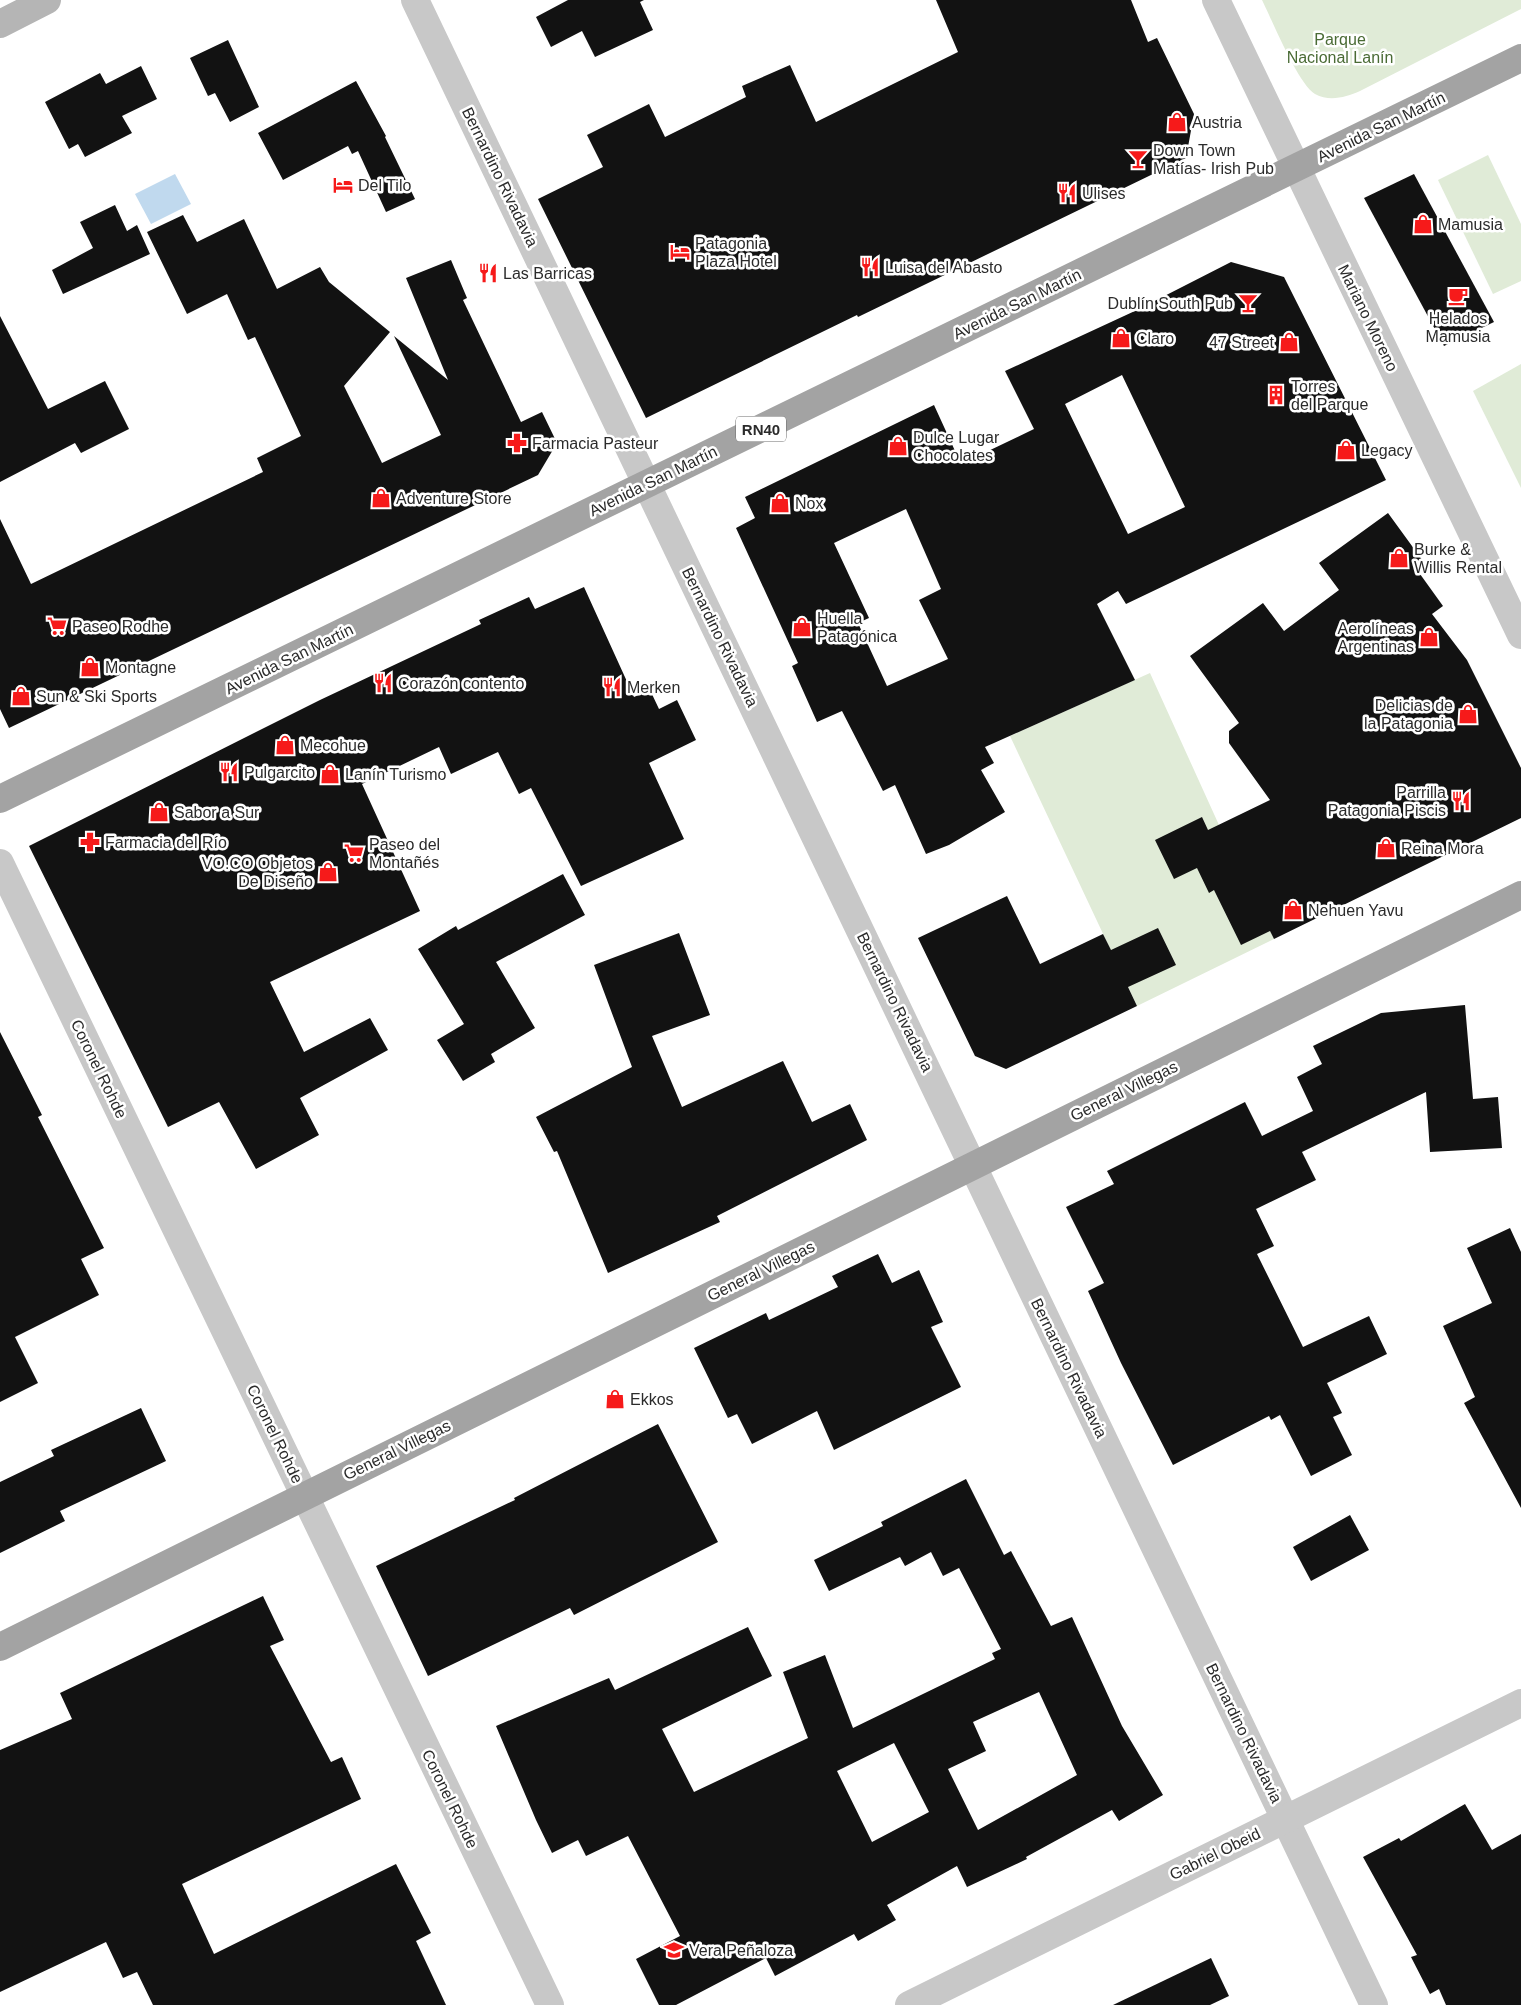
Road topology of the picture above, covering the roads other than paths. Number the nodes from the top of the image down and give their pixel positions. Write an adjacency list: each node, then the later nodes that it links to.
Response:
1 (47, 0): 4 (main road)
2 (415, 0): 7 (street, Bernardino Rivadavia)
3 (1216, 0): 6 (street, Mariano Moreno)
4 (0, 24)
5 (1521, 58): 6 (main road, Avenida San Martín / RN40)
6 (1296, 168): 7 (main road, Avenida San Martín / RN40); 8 (street, Mariano Moreno)
7 (647, 484): 9 (main road, Avenida San Martín / RN40); 12 (street, Bernardino Rivadavia)
8 (1521, 636)
9 (0, 799)
10 (0, 863): 13 (street, Coronel Rohde)
11 (1521, 895): 12 (main road, General Villegas)
12 (973, 1166): 13 (main road, General Villegas); 16 (street, Bernardino Rivadavia)
13 (305, 1496): 14 (main road, General Villegas); 17 (street, Coronel Rohde)
14 (0, 1647)
15 (1521, 1703): 16 (street, Gabriel Obeid)
16 (1285, 1820): 18 (street, Gabriel Obeid); 19 (street, Bernardino Rivadavia)
17 (550, 2005)
18 (909, 2005)
19 (1374, 2005)

